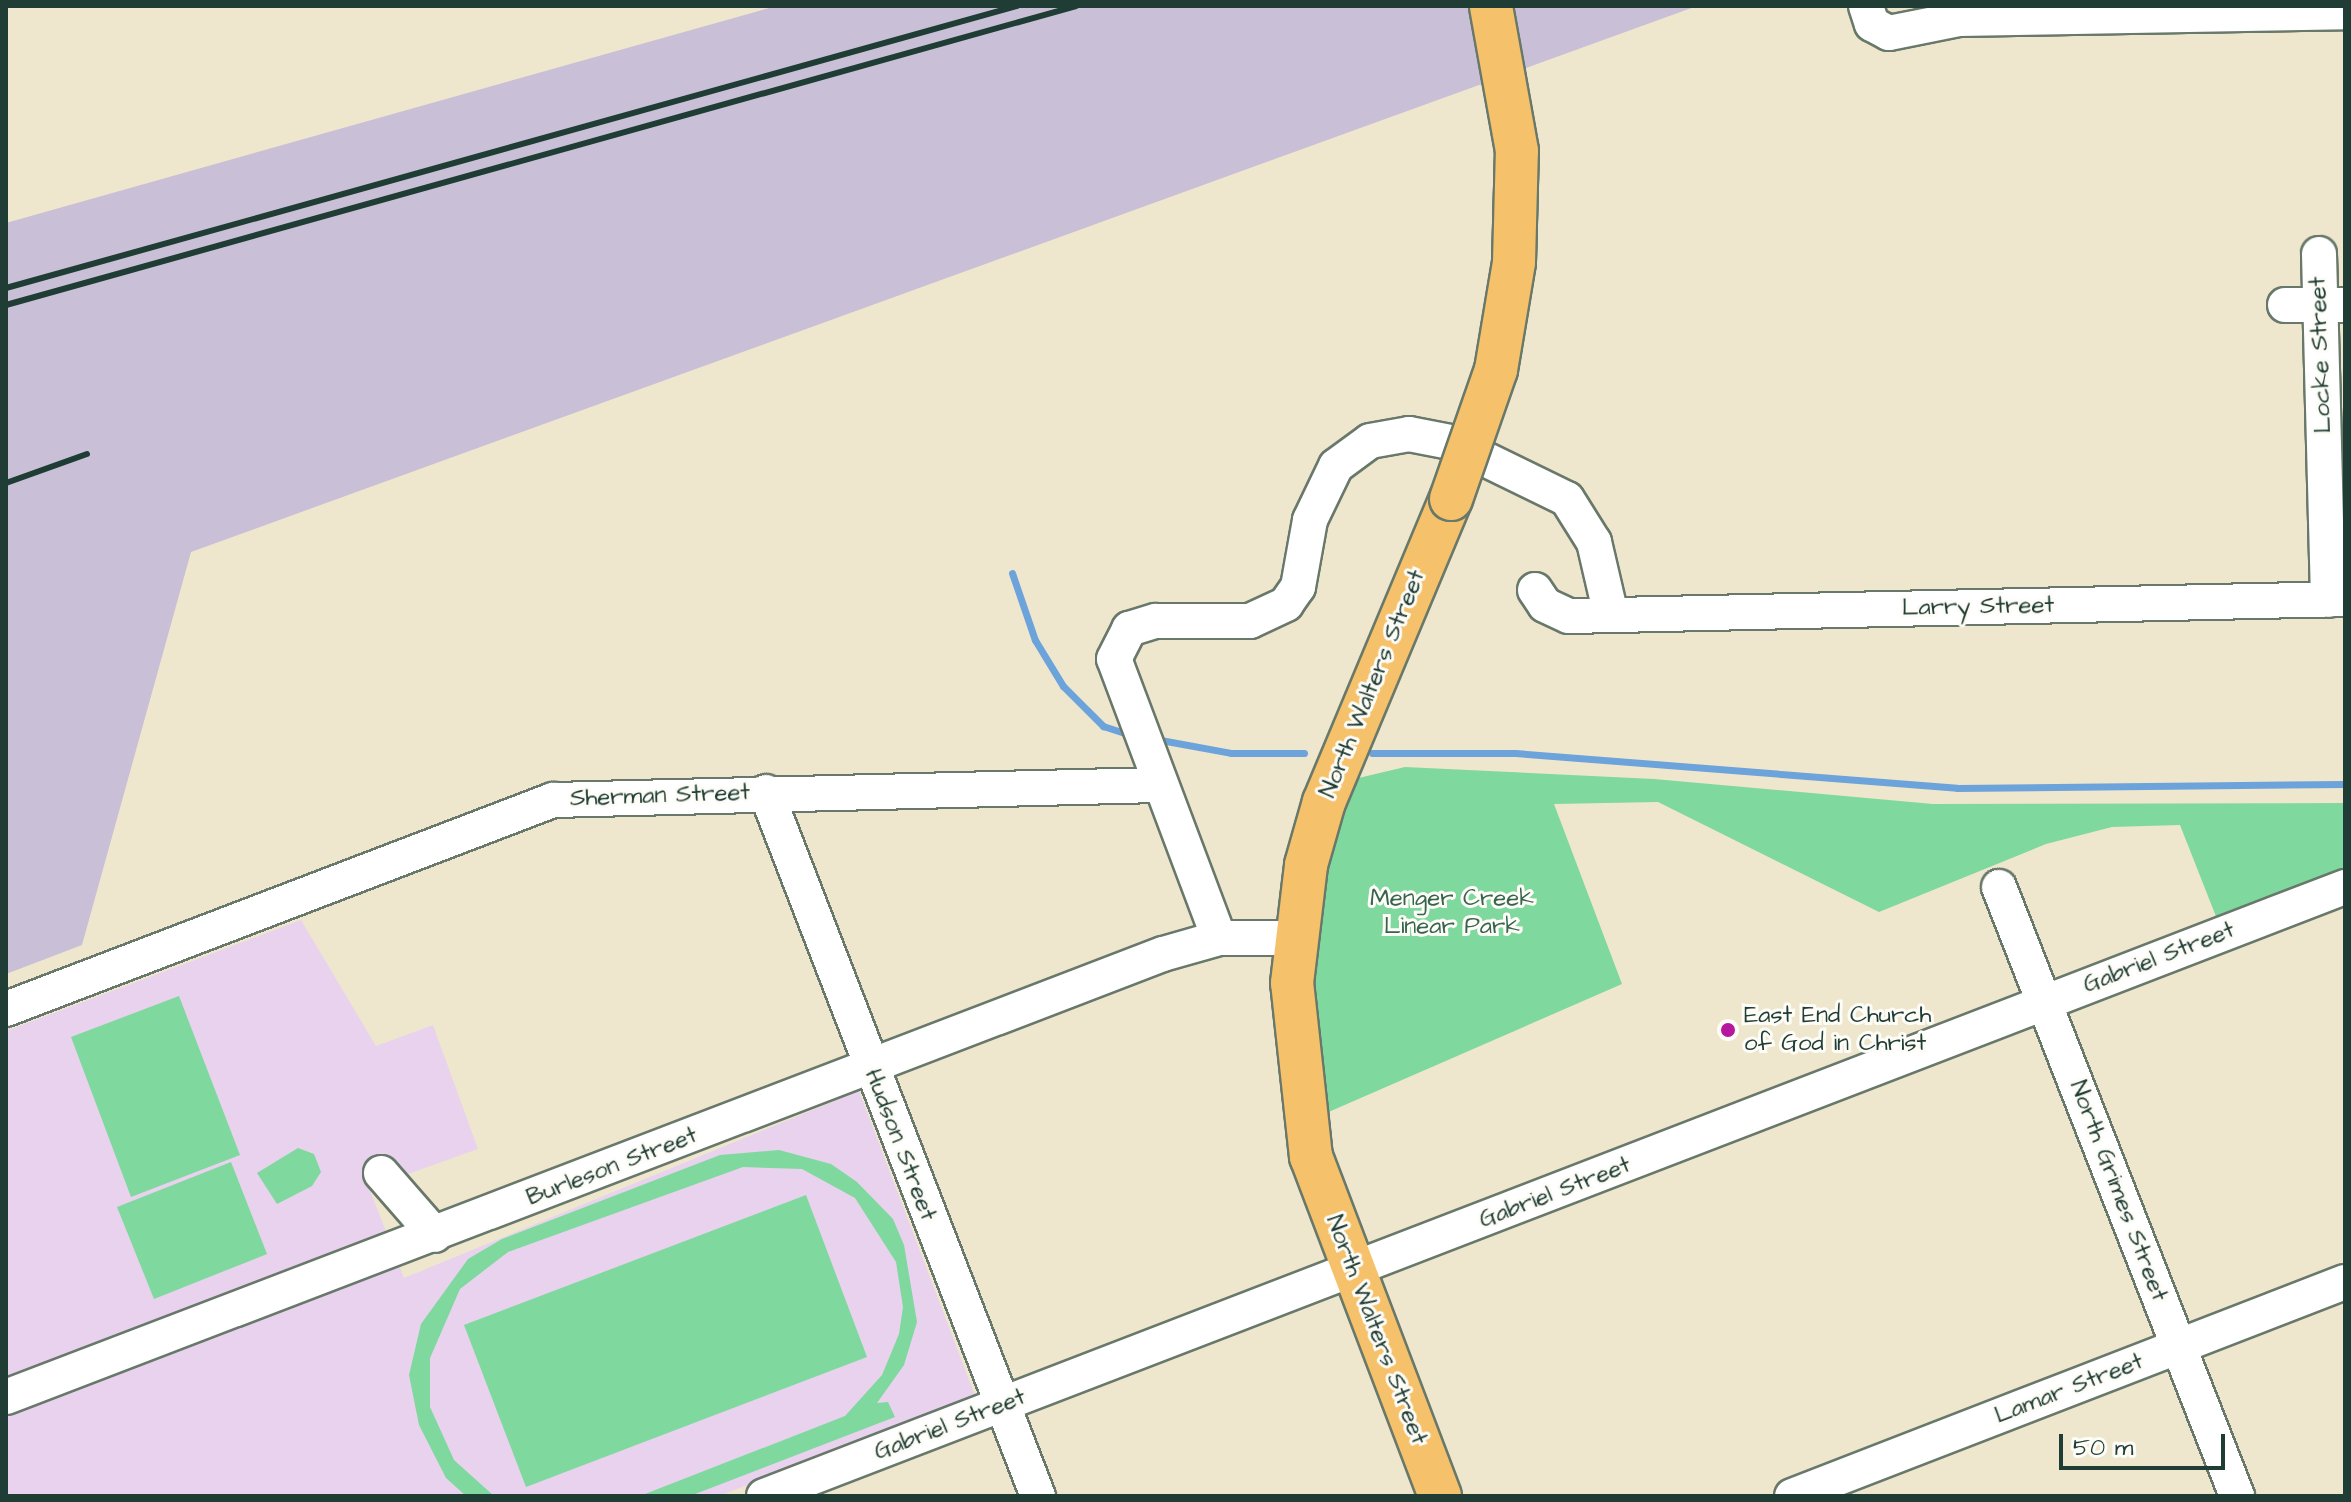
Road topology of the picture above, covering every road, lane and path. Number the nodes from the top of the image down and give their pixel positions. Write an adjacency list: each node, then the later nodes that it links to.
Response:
1 (1491, 6): 16 (main road, North Walters Street, bridge)
2 (1866, 6): 4 (street)
3 (2345, 12): 4 (street)
4 (1948, 13)
5 (2319, 254): 7 (street, Locke Street)
6 (2285, 305): 7 (street)
7 (2333, 305): 9 (street, Locke Street)
8 (1535, 590): 10 (street, Larry Street)
9 (2336, 600): 10 (street, Larry Street)
10 (1611, 615): 11 (street)
11 (1155, 772): 12 (street, Sherman Street); 15 (street)
12 (766, 792): 18 (street, Sherman Street); 19 (street, Hudson Street)
13 (1999, 887): 17 (street, North Grimes Street)
14 (2345, 887): 17 (street, Gabriel Street)
15 (1219, 938): 16 (street); 19 (street, Burleson Street)
16 (1296, 938): 22 (main road, North Walters Street)
17 (2044, 1003): 22 (street, Gabriel Street); 24 (street, North Grimes Street)
18 (6, 1009)
19 (869, 1066): 21 (street, Burleson Street); 26 (street, Hudson Street)
20 (381, 1173): 21 (street)
21 (435, 1235): 25 (street, Burleson Street)
22 (1353, 1271): 26 (street, Gabriel Street); 29 (main road, North Walters Street)
23 (2345, 1282): 24 (street, Lamar Street)
24 (2178, 1346): 30 (street, Lamar Street); 31 (street, North Grimes Street)
25 (6, 1397)
26 (1002, 1405): 27 (street, Gabriel Street); 28 (street, Hudson Street)
27 (764, 1496)
28 (1038, 1496)
29 (1440, 1496)
30 (1792, 1496)
31 (2237, 1496)

